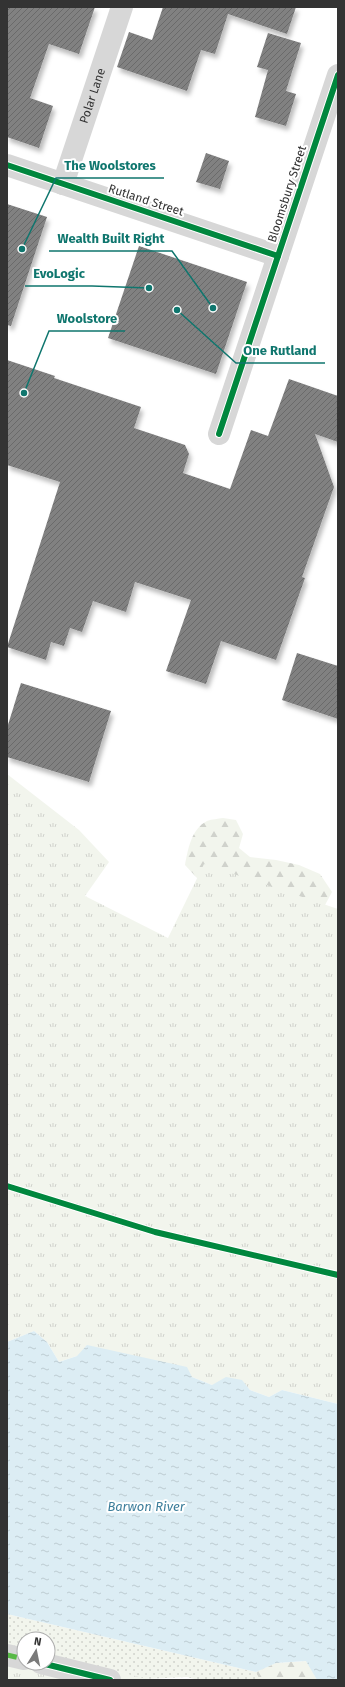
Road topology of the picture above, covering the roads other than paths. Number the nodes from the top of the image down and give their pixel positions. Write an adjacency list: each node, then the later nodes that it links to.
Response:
1 (122, 7): 4 (street, Polar Lane)
2 (338, 75): 5 (street, Bloomsbury Street)
3 (7, 165): 4 (street, Rutland Street)
4 (63, 184): 5 (street, Rutland Street)
5 (278, 256): 6 (street, Bloomsbury Street)
6 (220, 434)
7 (56, 1667): 8 (street)
8 (110, 1680)

